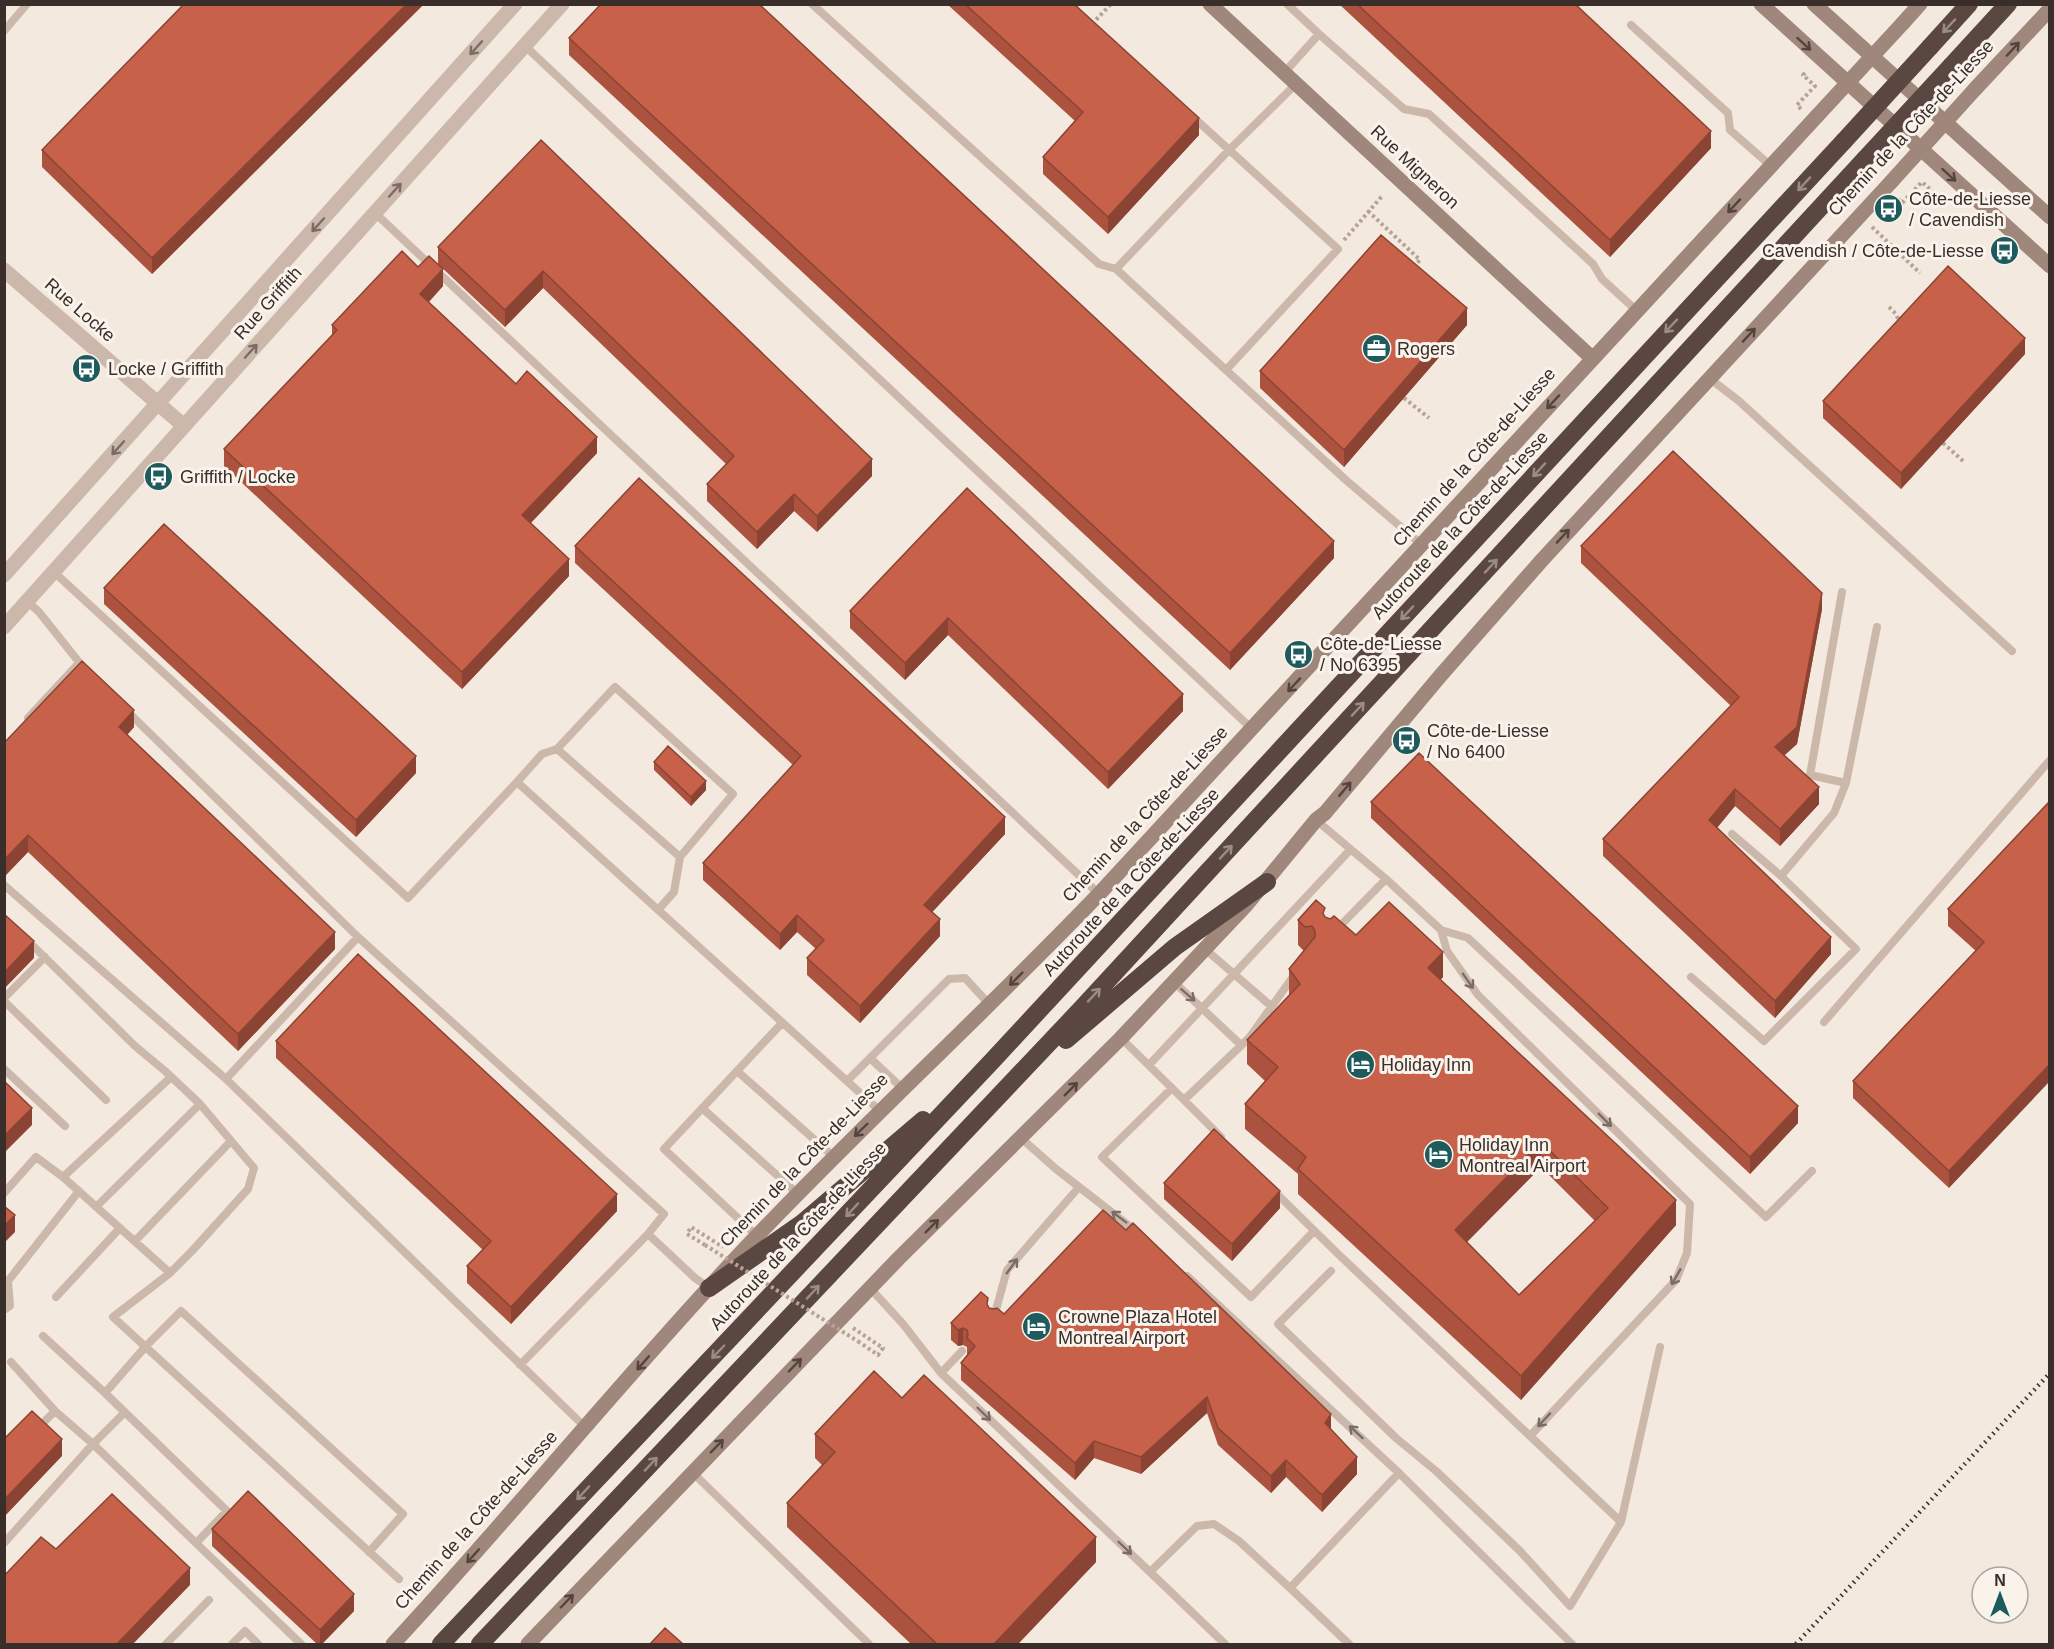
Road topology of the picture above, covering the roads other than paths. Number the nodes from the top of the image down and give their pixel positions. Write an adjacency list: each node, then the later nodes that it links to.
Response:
1 (27, 4): 14 (lane)
2 (515, 4): 31 (street, Rue Griffith, one-way to 31)
3 (561, 4): 16 (street, Rue Griffith)
4 (812, 4): 25 (lane)
5 (1210, 4): 17 (main road, Rue Migneron)
6 (1287, 4): 15 (lane)
7 (1761, 4): 24 (main road, one-way to 24)
8 (1814, 4): 23 (main road)
9 (1920, 4): 21 (main road, Chemin de la Côte-de-Liesse, bridge)
10 (1969, 4): 79 (highway, Autoroute de la Côte-de-Liesse, one-way to 79, bridge)
11 (2008, 4): 88 (highway, Chemin de la Côte-de-Liesse, one-way to 11, bridge)
12 (2049, 9): 30 (main road, Chemin de la Côte-de-Liesse, one-way to 12, bridge)
13 (1631, 25): 21 (lane)
14 (4, 31)
15 (1319, 34): 17 (lane); 27 (lane)
16 (525, 46): 22 (street, Rue Griffith, one-way to 16); 45 (lane)
17 (1284, 73): 18 (main road, Rue Migneron)
18 (1296, 84): 20 (lane); 28 (main road, Rue Migneron)
19 (1186, 111): 20 (lane)
20 (1229, 150): 25 (lane); 29 (lane)
21 (1771, 166): 27 (main road, Chemin de la Côte-de-Liesse, one-way to 27)
22 (375, 213): 32 (street, Rue Griffith, one-way to 22); 58 (lane)
23 (2049, 217)
24 (2049, 266)
25 (1116, 269): 29 (lane)
26 (4, 270): 31 (street, Rue Locke)
27 (1637, 311): 28 (main road, Chemin de la Côte-de-Liesse)
28 (1593, 359): 33 (main road, Chemin de la Côte-de-Liesse, one-way to 33)
29 (1226, 370): 33 (lane)
30 (1709, 378): 40 (lane); 50 (main road, Chemin de la Côte-de-Liesse, one-way to 30)
31 (157, 404): 32 (street, Rue Locke); 35 (street, Rue Griffith, one-way to 35)
32 (184, 426): 34 (street, Rue Griffith)
33 (1422, 545): 45 (main road, Chemin de la Côte-de-Liesse, one-way to 45)
34 (55, 573): 37 (street, Rue Griffith); 48 (lane)
35 (4, 575)
36 (1842, 592): 49 (lane)
37 (28, 602): 38 (street, Rue Griffith); 41 (lane)
38 (4, 627)
39 (1877, 627): 49 (lane)
40 (2012, 651)
41 (79, 663): 42 (lane); 44 (lane)
42 (96, 680)
43 (121, 705): 62 (lane)
44 (19, 728)
45 (1252, 729): 58 (main road, Chemin de la Côte-de-Liesse)
46 (557, 749): 48 (lane); 53 (lane); 53 (lane)
47 (2049, 760): 74 (lane)
48 (518, 782): 59 (lane)
49 (1846, 783): 54 (lane)
50 (1316, 820): 52 (lane); 56 (main road, Chemin de la Côte-de-Liesse)
51 (1732, 834): 54 (lane)
52 (1350, 850): 55 (lane); 67 (lane)
53 (680, 857): 59 (lane)
54 (1781, 876): 68 (lane)
55 (1386, 879): 60 (lane); 63 (lane)
56 (1267, 882): 64 (main road, Chemin de la Côte-de-Liesse); 88 (highway)
57 (4, 885): 84 (lane)
58 (1099, 894): 71 (main road, Chemin de la Côte-de-Liesse, one-way to 71)
59 (658, 910): 75 (lane)
60 (1441, 930): 99 (lane); 133 (lane, one-way to 133)
61 (20, 934): 65 (lane)
62 (358, 937): 84 (lane); 109 (lane)
63 (1329, 937)
64 (1204, 949): 67 (lane); 69 (main road, Chemin de la Côte-de-Liesse)
65 (45, 957): 70 (lane); 83 (lane)
66 (1303, 964): 72 (lane)
67 (1234, 974): 72 (lane); 73 (lane)
68 (1691, 977)
69 (1174, 982): 73 (lane, one-way to 73); 76 (main road, Chemin de la Côte-de-Liesse)
70 (4, 1000): 90 (lane)
71 (990, 1005): 78 (lane); 87 (main road, Chemin de la Côte-de-Liesse)
72 (1271, 1006): 77 (lane)
73 (1203, 1008): 77 (lane); 80 (lane)
74 (1824, 1022)
75 (782, 1023): 82 (lane); 85 (lane)
76 (1121, 1038): 80 (lane); 95 (main road, Chemin de la Côte-de-Liesse, one-way to 76)
77 (1241, 1045): 89 (lane)
78 (870, 1058): 85 (lane); 87 (lane)
79 (993, 1060): 116 (highway); 150 (highway, Autoroute de la Côte-de-Liesse, one-way to 150)
80 (1149, 1065): 86 (lane)
81 (4, 1069): 94 (lane)
82 (737, 1071): 92 (lane); 98 (lane)
83 (171, 1077): 91 (lane); 100 (lane)
84 (226, 1079): 126 (lane)
85 (847, 1081): 93 (lane)
86 (1172, 1088): 89 (lane); 108 (lane)
87 (903, 1089): 93 (main road, Chemin de la Côte-de-Liesse)
88 (996, 1099): 151 (highway, one-way to 88)
89 (1184, 1100): 96 (lane)
90 (106, 1101)
91 (200, 1104): 97 (lane); 106 (lane)
92 (702, 1108): 105 (lane); 110 (lane)
93 (880, 1111): 98 (main road, Chemin de la Côte-de-Liesse, one-way to 98)
94 (66, 1126)
95 (1021, 1138): 102 (lane); 117 (main road, Chemin de la Côte-de-Liesse, one-way to 95)
96 (1224, 1140)
97 (231, 1141): 112 (lane); 115 (lane)
98 (834, 1157): 105 (main road, Chemin de la Côte-de-Liesse)
99 (1812, 1171)
100 (63, 1177): 103 (lane); 104 (lane)
101 (1265, 1182): 108 (lane)
102 (1079, 1187): 111 (lane, one-way to 102); 120 (lane, one-way to 102)
103 (79, 1191): 106 (lane); 119 (lane)
104 (4, 1193)
105 (798, 1194): 110 (main road, Chemin de la Côte-de-Liesse)
106 (96, 1207): 107 (lane)
107 (120, 1228): 112 (lane); 118 (lane)
108 (1314, 1231): 133 (lane)
109 (648, 1234): 116 (lane); 126 (lane)
110 (757, 1236): 116 (main road, Chemin de la Côte-de-Liesse)
111 (1146, 1240)
112 (135, 1241): 115 (lane)
113 (1179, 1269): 136 (lane, one-way to 113)
114 (1331, 1271): 137 (lane)
115 (170, 1273): 122 (lane)
116 (709, 1288): 132 (main road, Chemin de la Côte-de-Liesse, one-way to 132)
117 (870, 1288): 127 (lane); 135 (main road, Chemin de la Côte-de-Liesse, one-way to 117)
118 (56, 1297)
119 (4, 1310)
120 (993, 1320)
121 (43, 1336): 128 (lane)
122 (146, 1346): 128 (lane); 140 (lane); 140 (lane)
123 (1660, 1347): 137 (lane)
124 (962, 1351): 127 (lane)
125 (11, 1362): 129 (lane)
126 (520, 1365): 132 (lane)
127 (942, 1373): 141 (lane, one-way to 141)
128 (105, 1393): 130 (lane)
129 (55, 1411): 131 (lane); 134 (lane)
130 (125, 1412): 134 (lane); 139 (lane)
131 (39, 1426)
132 (586, 1428): 149 (main road, Chemin de la Côte-de-Liesse, one-way to 149)
133 (1530, 1436): 137 (lane)
134 (93, 1444): 138 (lane); 139 (lane)
135 (692, 1472): 152 (main road, Chemin de la Côte-de-Liesse, one-way to 135); 153 (lane)
136 (1399, 1473): 143 (lane); 156 (lane)
137 (1621, 1522)
138 (4, 1543)
139 (196, 1543): 148 (lane)
140 (369, 1552): 142 (lane)
141 (1150, 1572): 143 (lane); 154 (lane)
142 (399, 1579)
143 (1290, 1588): 155 (lane)
144 (210, 1600): 145 (lane)
145 (166, 1644)
146 (232, 1644): 147 (lane)
147 (258, 1644)
148 (301, 1644)
149 (393, 1644)
150 (441, 1644)
151 (480, 1644)
152 (528, 1644)
153 (868, 1644)
154 (1224, 1644)
155 (1349, 1644)
156 (1572, 1644)

